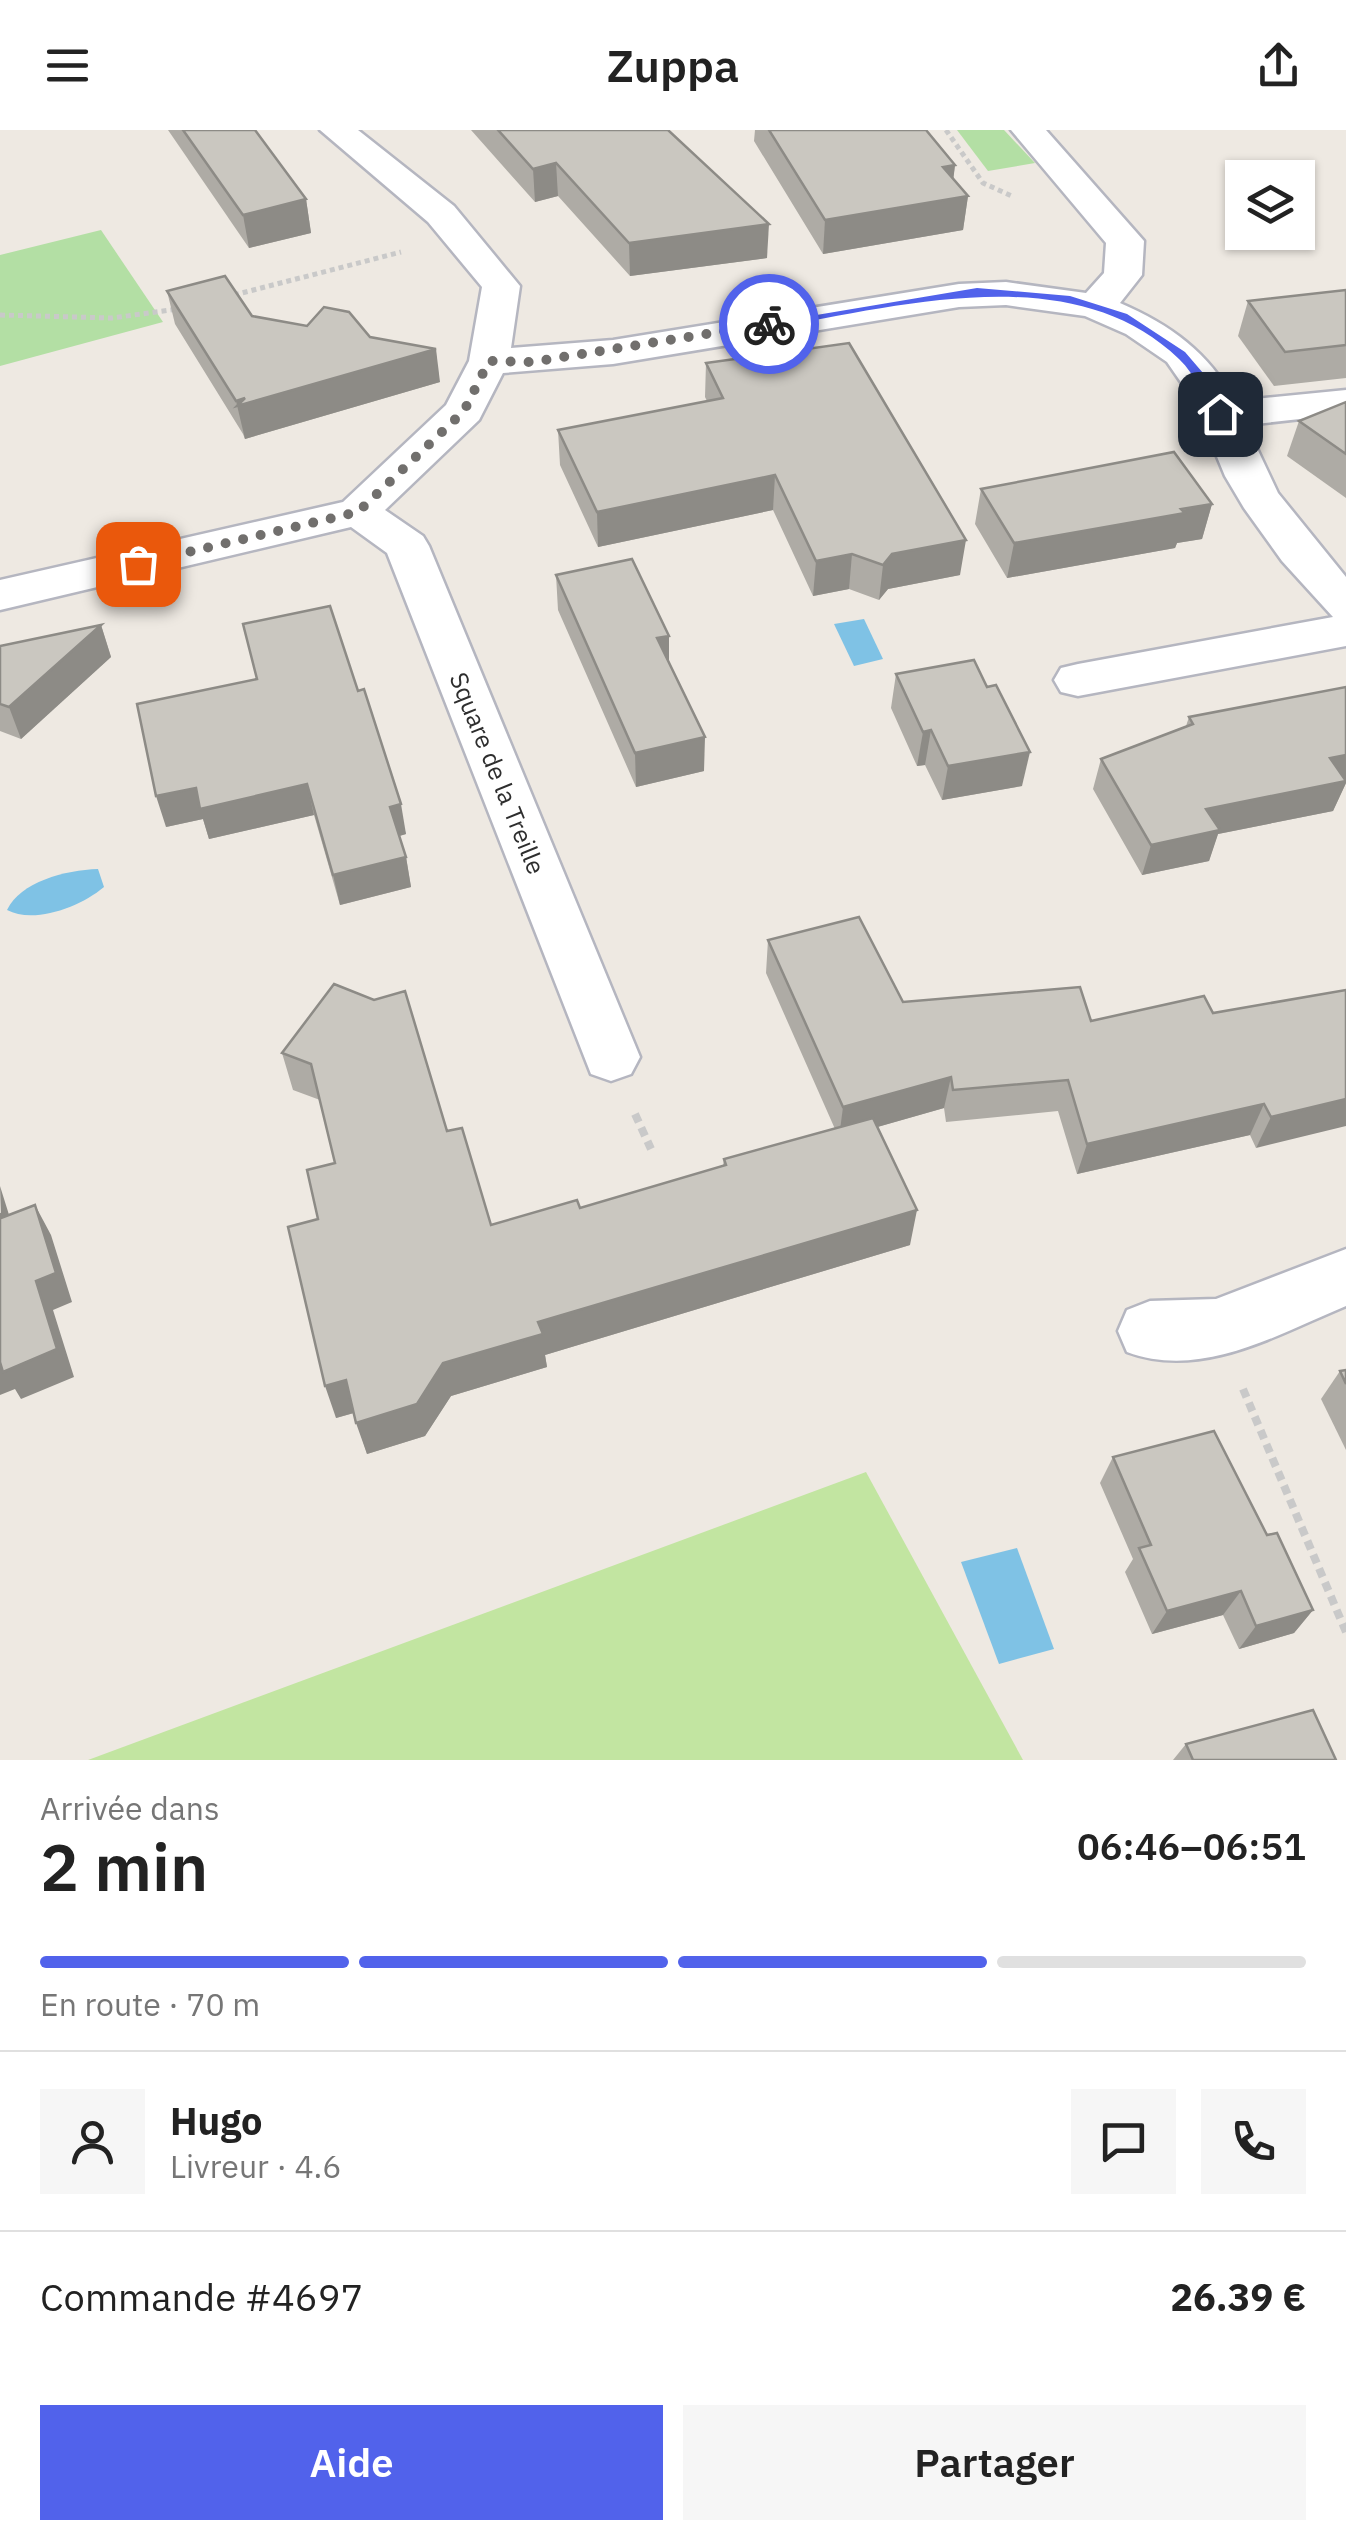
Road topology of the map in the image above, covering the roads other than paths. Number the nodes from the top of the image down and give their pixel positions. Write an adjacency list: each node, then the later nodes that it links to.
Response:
1 (336, 130): 4 (street)
2 (1028, 130): 3 (street)
3 (1096, 306): 4 (street); 6 (street)
4 (489, 361): 7 (street)
5 (1346, 402): 6 (street)
6 (1220, 414): 9 (street)
7 (358, 512): 8 (street); 12 (street, Square de la Treille)
8 (0, 594)
9 (1346, 605)
10 (1346, 630): 11 (street)
11 (1078, 680)
12 (611, 1057)
13 (1346, 1278): 14 (street)
14 (1150, 1331)

